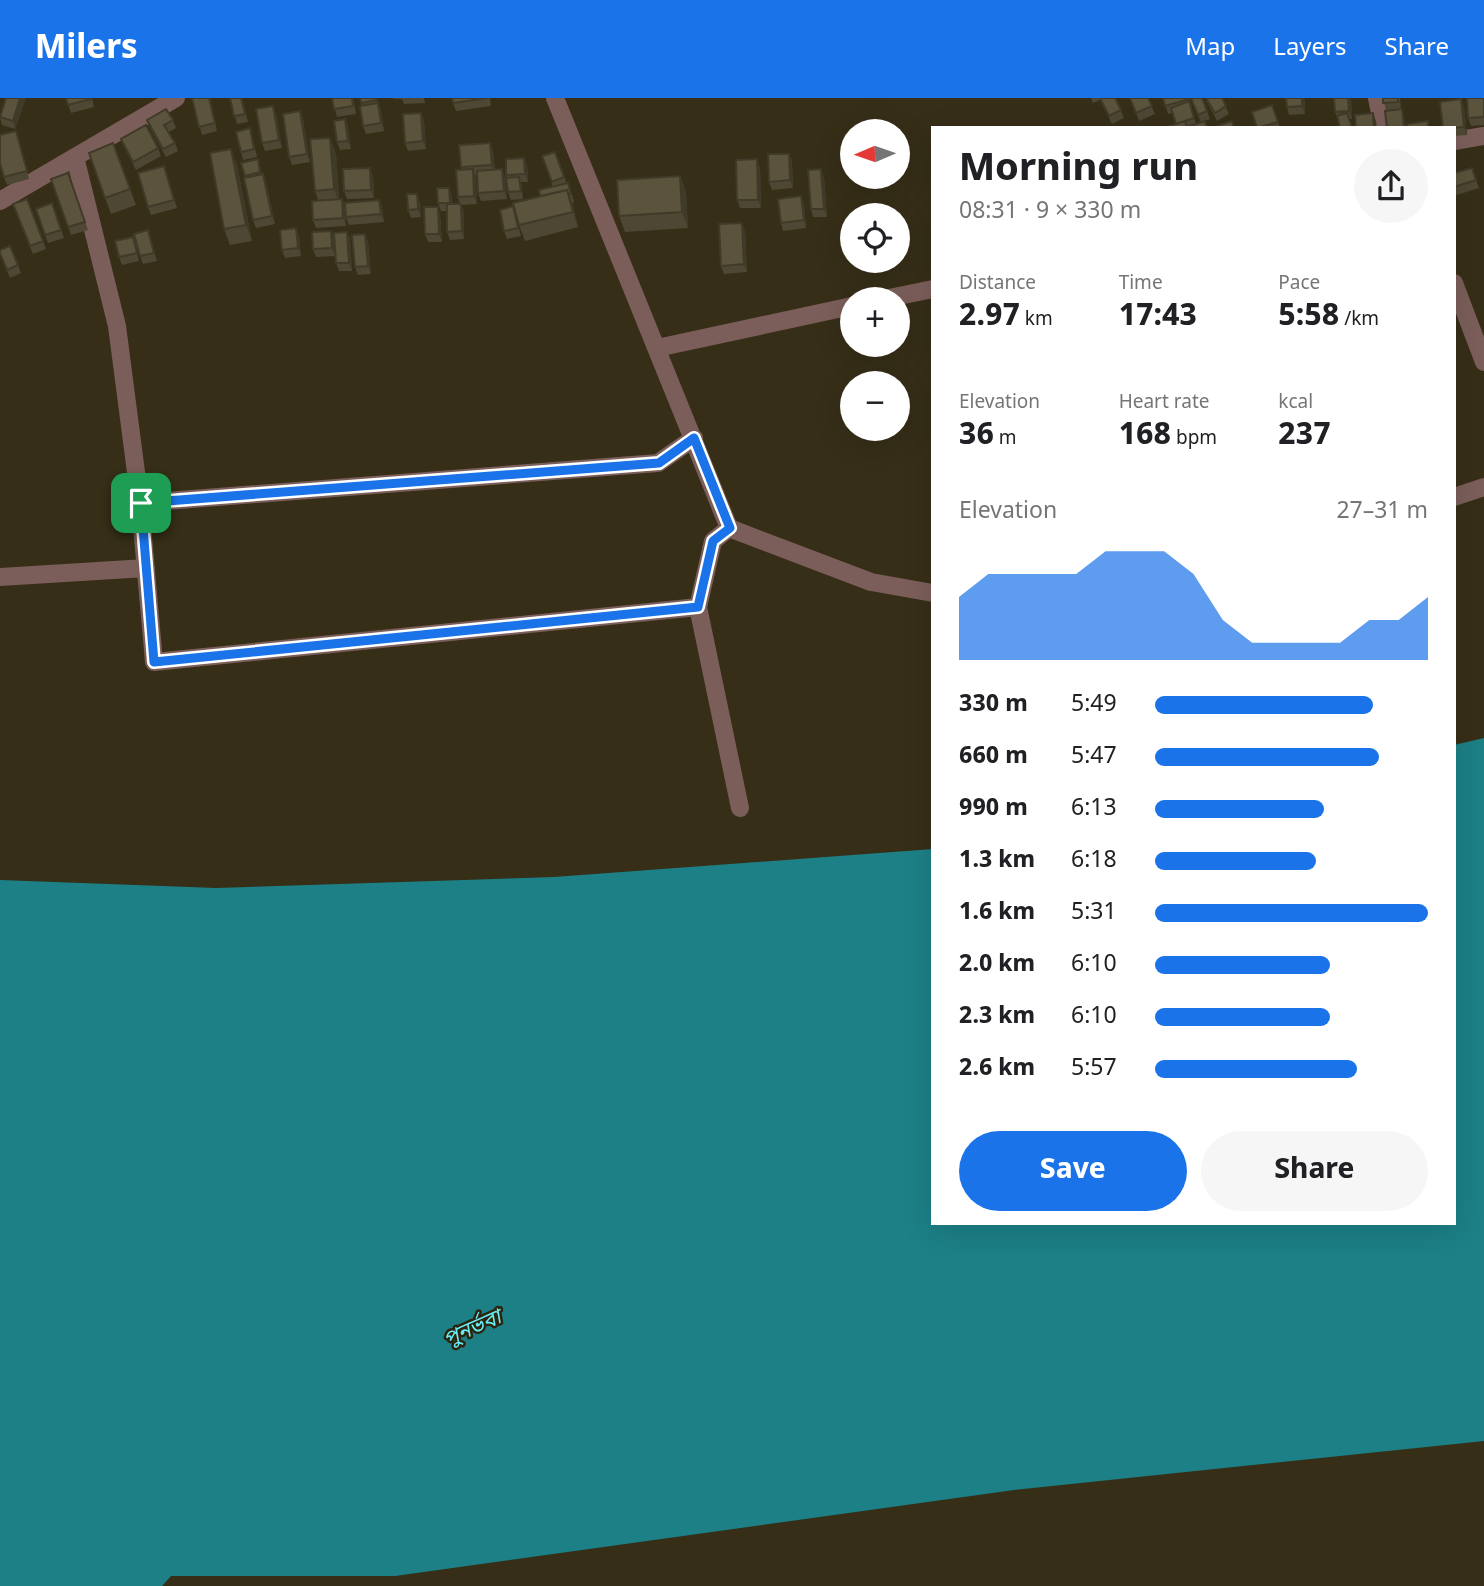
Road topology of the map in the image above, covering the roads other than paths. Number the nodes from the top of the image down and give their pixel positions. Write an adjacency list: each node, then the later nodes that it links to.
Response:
1 (176, 98): 7 (street)
2 (555, 98): 13 (street)
3 (1377, 98): 4 (street)
4 (1383, 126)
5 (1484, 136): 6 (street)
6 (1456, 141)
7 (75, 157): 8 (street); 18 (street)
8 (0, 201)
9 (1456, 288): 14 (street)
10 (931, 289): 11 (street)
11 (910, 294)
12 (840, 309): 13 (street)
13 (657, 348): 15 (street)
14 (1482, 350)
15 (694, 438): 18 (street); 19 (street)
16 (1484, 487): 17 (street)
17 (1456, 496)
18 (141, 503): 20 (street)
19 (730, 528): 22 (street); 23 (street)
20 (146, 568): 21 (street); 23 (street)
21 (0, 577)
22 (931, 593)
23 (698, 607): 24 (street)
24 (740, 808)

